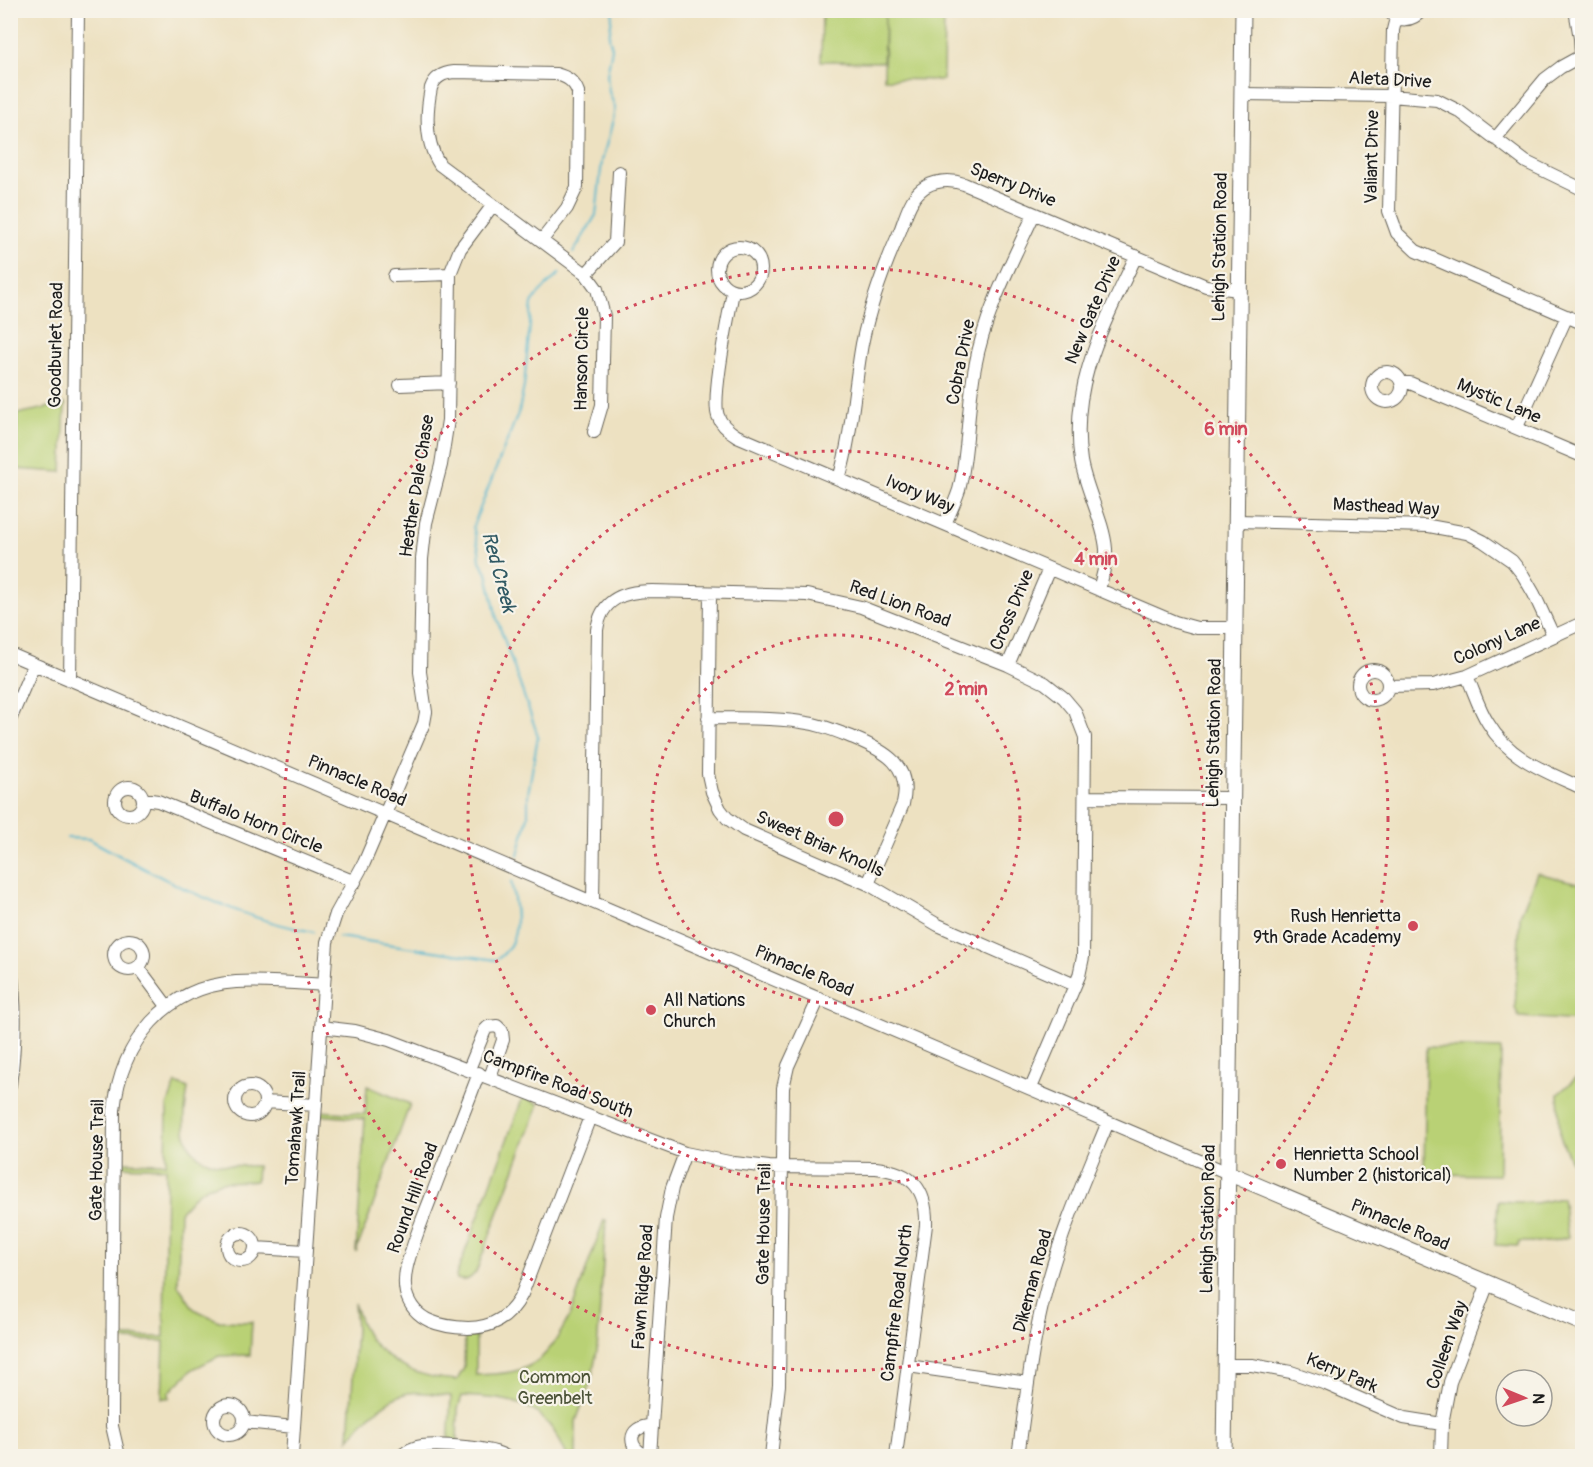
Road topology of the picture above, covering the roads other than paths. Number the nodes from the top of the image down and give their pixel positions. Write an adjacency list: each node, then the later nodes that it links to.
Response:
1 (78, 10): 42 (street, Goodburlet Road)
2 (1243, 10): 7 (main road, Lehigh Station Road)
3 (1422, 10): 5 (street, Valiant Drive)
4 (1575, 10): 6 (street)
5 (1392, 14): 8 (street, Valiant Drive)
6 (1582, 56): 9 (street)
7 (1241, 94): 8 (street, Aleta Drive); 19 (main road, Lehigh Station Road)
8 (1391, 96): 9 (street, Aleta Drive); 21 (street, Valiant Drive)
9 (1495, 139): 11 (street, Aleta Drive)
10 (619, 172): 17 (street)
11 (1582, 189)
12 (493, 205): 14 (street); 14 (street); 16 (street, Heather Dale Chase)
13 (1034, 213): 15 (street, Sperry Drive); 29 (street, Sperry Drive); 31 (street, Cobra Drive)
14 (542, 240): 17 (street, Hanson Circle)
15 (1136, 256): 19 (street, Sperry Drive); 33 (street, New Gate Drive)
16 (450, 274): 18 (street); 23 (street, Heather Dale Chase)
17 (586, 274): 27 (street, Hanson Circle)
18 (394, 276)
19 (1239, 290): 30 (main road, Lehigh Station Road)
20 (733, 291): 29 (street, Ivory Way)
21 (1567, 316): 22 (street, Valiant Drive); 26 (street)
22 (1582, 323)
23 (449, 383): 25 (street); 50 (street, Heather Dale Chase)
24 (1401, 383): 26 (street, Mystic Lane)
25 (400, 385)
26 (1517, 428): 28 (street, Mystic Lane)
27 (594, 432)
28 (1582, 456)
29 (839, 479): 31 (street, Ivory Way)
30 (1237, 521): 36 (main road, Lehigh Station Road); 37 (street, Masthead Way)
31 (945, 524): 32 (street, Ivory Way)
32 (1049, 569): 33 (street, Ivory Way); 40 (street, Cross Drive)
33 (1099, 590): 36 (street, Ivory Way)
34 (710, 592): 40 (street, Red Lion Road); 44 (street, Sweet Briar Knolls); 53 (street, Red Lion Road)
35 (1582, 622): 37 (street, Colony Lane)
36 (1235, 628): 48 (main road, Lehigh Station Road)
37 (1553, 635): 41 (street, Colony Lane)
38 (10, 654): 39 (street, Pinnacle Road)
39 (34, 664): 42 (street, Pinnacle Road); 45 (street)
40 (1008, 665): 47 (street, Red Lion Road)
41 (1467, 676): 43 (street, Colony Lane); 46 (street)
42 (70, 680): 50 (street, Pinnacle Road)
43 (1388, 686)
44 (708, 718): 52 (street, Sweet Briar Knolls); 52 (street)
45 (10, 720)
46 (1582, 789)
47 (1085, 797): 48 (street); 57 (street, Red Lion Road)
48 (1233, 798): 70 (main road, Lehigh Station Road)
49 (143, 799): 51 (street, Buffalo Horn Circle)
50 (385, 814): 51 (street, Tomahawk Trail); 53 (street, Pinnacle Road)
51 (355, 882): 56 (street, Tomahawk Trail)
52 (868, 884): 57 (street, Sweet Briar Knolls)
53 (593, 902): 58 (street, Pinnacle Road)
54 (10, 963): 62 (street)
55 (138, 967): 59 (street)
56 (324, 985): 59 (street, Gate House Trail); 60 (street, Tomahawk Trail)
57 (1075, 985): 63 (street, Red Lion Road)
58 (819, 998): 63 (street, Pinnacle Road); 69 (street, Gate House Trail)
59 (167, 1006): 82 (street, Gate House Trail)
60 (321, 1027): 61 (street, Campfire Road South); 65 (street, Tomahawk Trail)
61 (479, 1073): 66 (street, Campfire Road South); 66 (street, Round Hill Road)
62 (10, 1085)
63 (1031, 1088): 67 (street, Pinnacle Road)
64 (265, 1102): 65 (street)
65 (316, 1105): 72 (street, Tomahawk Trail)
66 (590, 1117): 68 (street, Campfire Road South)
67 (1108, 1122): 70 (street, Pinnacle Road); 77 (street, Dikeman Road)
68 (685, 1153): 69 (street, Campfire Road South); 80 (street, Fawn Ridge Road)
69 (783, 1167): 76 (street, Campfire Road North); 86 (street, Gate House Trail)
70 (1228, 1173): 73 (main road, Pinnacle Road); 75 (main road, Lehigh Station Road)
71 (255, 1248): 72 (street)
72 (306, 1251): 81 (street, Tomahawk Trail)
73 (1488, 1283): 74 (main road, Pinnacle Road); 79 (street, Colleen Way)
74 (1582, 1323)
75 (1226, 1365): 79 (street, Kerry Park); 89 (main road, Lehigh Station Road)
76 (908, 1366): 77 (street); 87 (street, Campfire Road North)
77 (1028, 1383): 88 (street, Dikeman Road)
78 (244, 1422): 81 (street)
79 (1442, 1424): 90 (street, Colleen Way)
80 (652, 1426)
81 (294, 1427): 83 (street, Tomahawk Trail)
82 (119, 1456)
83 (292, 1456)
84 (401, 1456): 85 (street)
85 (506, 1456)
86 (771, 1456)
87 (896, 1456)
88 (1018, 1456)
89 (1224, 1456)
90 (1441, 1456)

